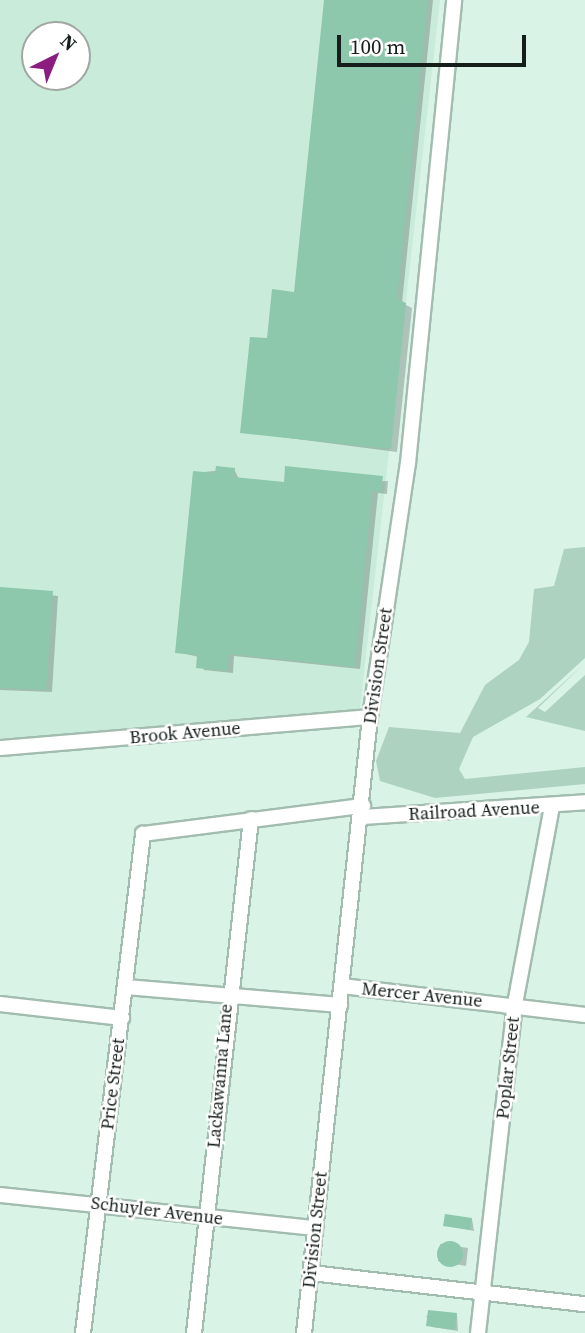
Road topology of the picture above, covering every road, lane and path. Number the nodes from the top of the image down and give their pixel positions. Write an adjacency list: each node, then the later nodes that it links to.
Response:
1 (454, 0): 2 (street, Division Street)
2 (370, 717): 3 (street, Brook Avenue); 6 (street, Division Street)
3 (0, 748)
4 (585, 802): 5 (street, Railroad Avenue)
5 (552, 806): 6 (street, Railroad Avenue); 13 (street, Poplar Street)
6 (363, 811): 7 (street, Railroad Avenue); 9 (street, Division Street)
7 (251, 819): 8 (street, Railroad Avenue); 11 (street, Lackawanna Lane)
8 (143, 834): 10 (street, Price Street)
9 (342, 986): 13 (street, Mercer Avenue); 14 (street, Division Street)
10 (126, 987): 11 (street); 16 (street, Price Street)
11 (228, 993): 14 (street); 19 (street, Lackawanna Lane)
12 (0, 1004): 16 (street)
13 (515, 1004): 15 (street, Mercer Avenue); 22 (street, Poplar Street)
14 (340, 1005): 20 (street, Division Street)
15 (585, 1015)
16 (122, 1018): 18 (street, Price Street)
17 (0, 1195): 18 (street, Schuyler Avenue)
18 (98, 1203): 19 (street, Schuyler Avenue); 24 (street, Price Street)
19 (207, 1217): 20 (street, Schuyler Avenue); 25 (street, Lackawanna Lane)
20 (315, 1228): 21 (street, Division Street)
21 (311, 1273): 22 (street); 26 (street, Division Street)
22 (483, 1291): 23 (street); 27 (street, Poplar Street)
23 (585, 1304)
24 (83, 1333)
25 (194, 1333)
26 (304, 1333)
27 (478, 1333)

